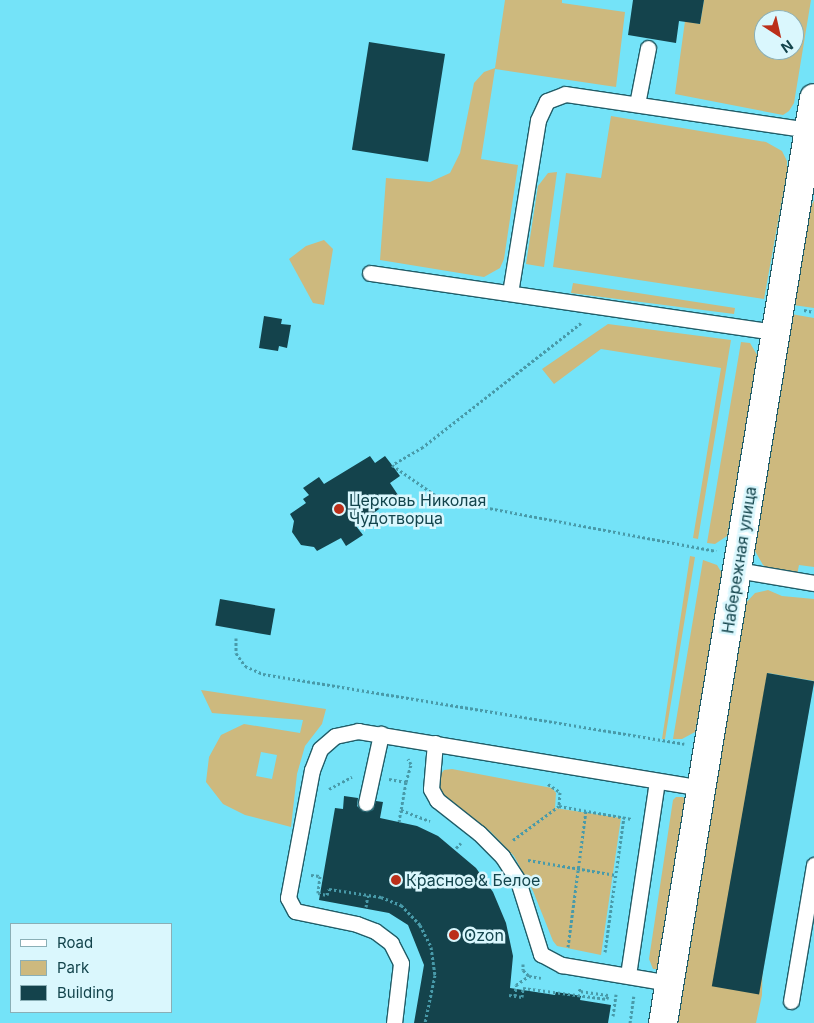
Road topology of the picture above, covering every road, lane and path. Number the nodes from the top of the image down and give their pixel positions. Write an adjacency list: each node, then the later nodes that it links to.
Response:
1 (648, 48): 3 (lane)
2 (814, 98): 4 (street, Набережная улица)
3 (637, 104): 4 (lane); 7 (lane)
4 (809, 130): 5 (street, Набережная улица)
5 (809, 164): 9 (street, Набережная улица)
6 (370, 273): 7 (lane)
7 (510, 293): 8 (lane)
8 (597, 306): 9 (lane); 10 (path)
9 (776, 332): 10 (street, Набережная улица)
10 (739, 563): 11 (lane); 15 (street, Набережная улица)
11 (814, 583)
12 (236, 638): 15 (path)
13 (381, 734): 14 (lane); 17 (lane); 60 (lane)
14 (435, 743): 18 (lane); 47 (lane)
15 (709, 747): 21 (street, Набережная улица)
16 (402, 754): 19 (path)
17 (372, 775): 19 (path); 22 (path); 23 (lane)
18 (657, 781): 21 (lane); 29 (lane)
19 (406, 782): 25 (path)
20 (544, 784): 24 (path)
21 (702, 788): 50 (street, Набережная улица)
22 (323, 792)
23 (366, 803)
24 (559, 806): 26 (path); 32 (path)
25 (401, 810): 28 (path); 30 (path)
26 (586, 811): 27 (path); 38 (path)
27 (624, 817): 29 (path); 39 (path)
28 (399, 822)
29 (650, 822): 47 (lane)
30 (437, 826)
31 (453, 838): 33 (path)
32 (511, 842)
33 (461, 843): 34 (path); 35 (path)
34 (456, 848)
35 (468, 848)
36 (521, 859): 38 (path)
37 (814, 865): 58 (lane)
38 (578, 868): 39 (path); 44 (path)
39 (616, 875): 46 (path)
40 (319, 883): 41 (path)
41 (321, 894)
42 (368, 895): 43 (path)
43 (365, 911)
44 (562, 951)
45 (524, 954): 48 (path)
46 (604, 958)
47 (628, 975): 50 (lane)
48 (529, 976): 49 (path); 57 (path)
49 (546, 978)
50 (670, 983): 62 (street, Набережная улица)
51 (580, 984): 52 (path)
52 (589, 986)
53 (599, 988): 55 (path)
54 (626, 992): 61 (path)
55 (616, 994): 57 (path); 59 (path)
56 (509, 995): 57 (path)
57 (514, 996)
58 (791, 1000)
59 (613, 1016)
60 (394, 1023)
61 (630, 1023)
62 (663, 1023)

